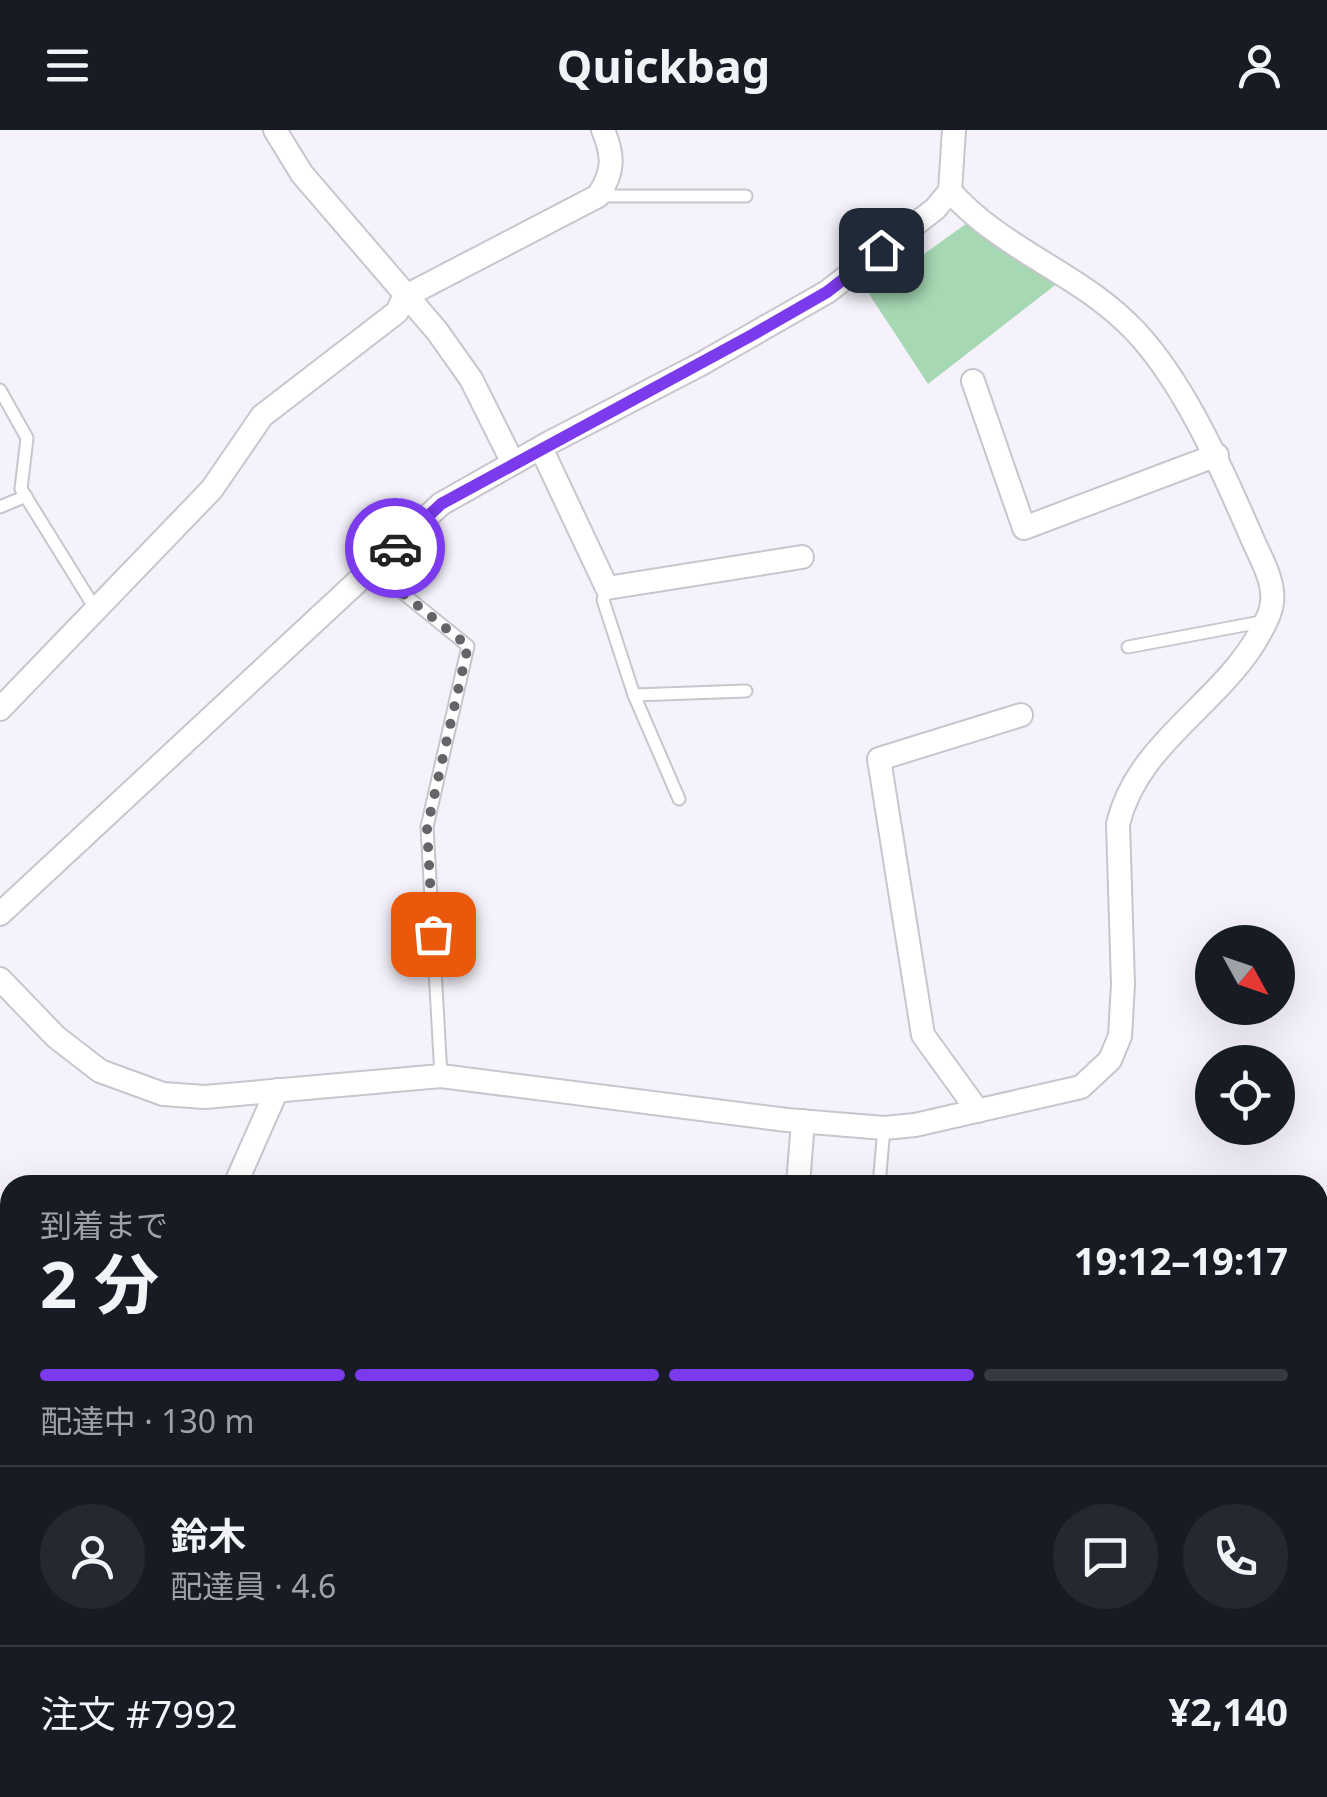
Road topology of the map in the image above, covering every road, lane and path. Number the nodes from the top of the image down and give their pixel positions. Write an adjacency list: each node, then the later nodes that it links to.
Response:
1 (276, 130): 7 (street)
2 (603, 130): 5 (street)
3 (954, 130): 4 (street)
4 (950, 191): 10 (street); 11 (street)
5 (598, 196): 6 (lane); 7 (street)
6 (746, 196)
7 (404, 297): 12 (street); 18 (street)
8 (973, 382): 11 (street)
9 (0, 390): 13 (lane)
10 (541, 448): 12 (street); 17 (street)
11 (1216, 455): 19 (street)
12 (514, 463): 16 (street)
13 (26, 496): 14 (lane); 18 (lane)
14 (0, 507)
15 (802, 558): 17 (street)
16 (372, 569): 26 (street); 28 (lane)
17 (607, 588): 22 (lane)
18 (96, 610): 23 (street)
19 (1266, 621): 20 (lane); 30 (street)
20 (1128, 647)
21 (746, 690): 22 (lane)
22 (634, 696): 25 (lane)
23 (0, 710)
24 (1021, 716): 30 (street)
25 (679, 799)
26 (0, 914)
27 (0, 979): 29 (street)
28 (441, 1076): 29 (street); 31 (street)
29 (277, 1090): 33 (street)
30 (978, 1111): 32 (street)
31 (803, 1121): 32 (street); 34 (street)
32 (884, 1128): 35 (lane)
33 (239, 1175)
34 (799, 1175)
35 (880, 1175)

